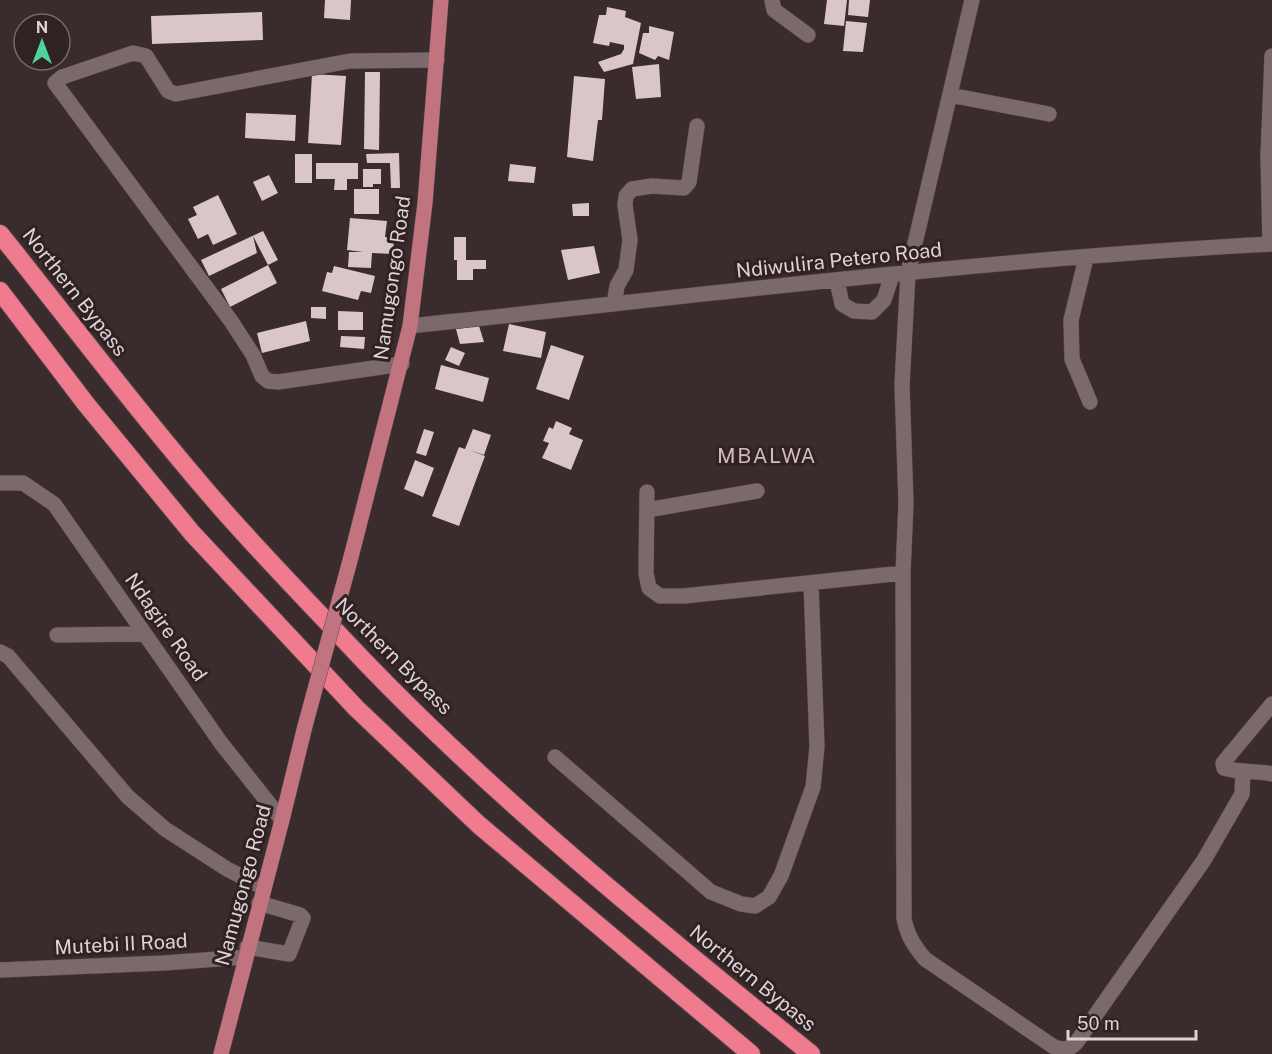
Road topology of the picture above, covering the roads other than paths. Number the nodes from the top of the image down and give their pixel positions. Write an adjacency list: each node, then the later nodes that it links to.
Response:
1 (441, 0): 6 (main road, Namugongo Road)
2 (772, 0): 4 (street)
3 (972, 0): 7 (street)
4 (808, 35)
5 (1272, 56): 11 (street)
6 (437, 60): 18 (main road, Namugongo Road); 19 (street)
7 (950, 95): 8 (street); 13 (street)
8 (1048, 114)
9 (697, 126): 17 (street)
10 (0, 234): 41 (highway, Northern Bypass)
11 (1271, 244): 12 (street, Ndiwulira Petero Road)
12 (1086, 258): 13 (street, Ndiwulira Petero Road); 20 (street)
13 (908, 273): 14 (street, Ndiwulira Petero Road); 25 (street)
14 (892, 275): 15 (street, Ndiwulira Petero Road); 15 (street)
15 (837, 281): 17 (street, Ndiwulira Petero Road)
16 (0, 291): 40 (highway)
17 (614, 304): 18 (street, Ndiwulira Petero Road)
18 (410, 326): 19 (main road, Namugongo Road)
19 (402, 364): 34 (main road, Namugongo Road, bridge)
20 (1090, 402)
21 (0, 483): 27 (street, Ndagire Road)
22 (757, 491): 24 (street)
23 (647, 492): 24 (street)
24 (647, 510): 26 (street)
25 (903, 573): 26 (street); 32 (street)
26 (812, 584): 31 (street)
27 (145, 634): 28 (street); 34 (street, Ndagire Road)
28 (57, 635)
29 (0, 652): 35 (street)
30 (1272, 704): 32 (street)
31 (555, 757)
32 (1243, 771): 33 (street)
33 (1272, 774)
34 (282, 820): 35 (main road, Namugongo Road)
35 (264, 888): 36 (main road, Namugongo Road)
36 (259, 903): 37 (main road, Namugongo Road); 37 (street, Mutebi II Road)
37 (246, 952): 38 (street, Mutebi II Road); 39 (main road, Namugongo Road)
38 (0, 970)
39 (221, 1054)
40 (751, 1054)
41 (811, 1054)

